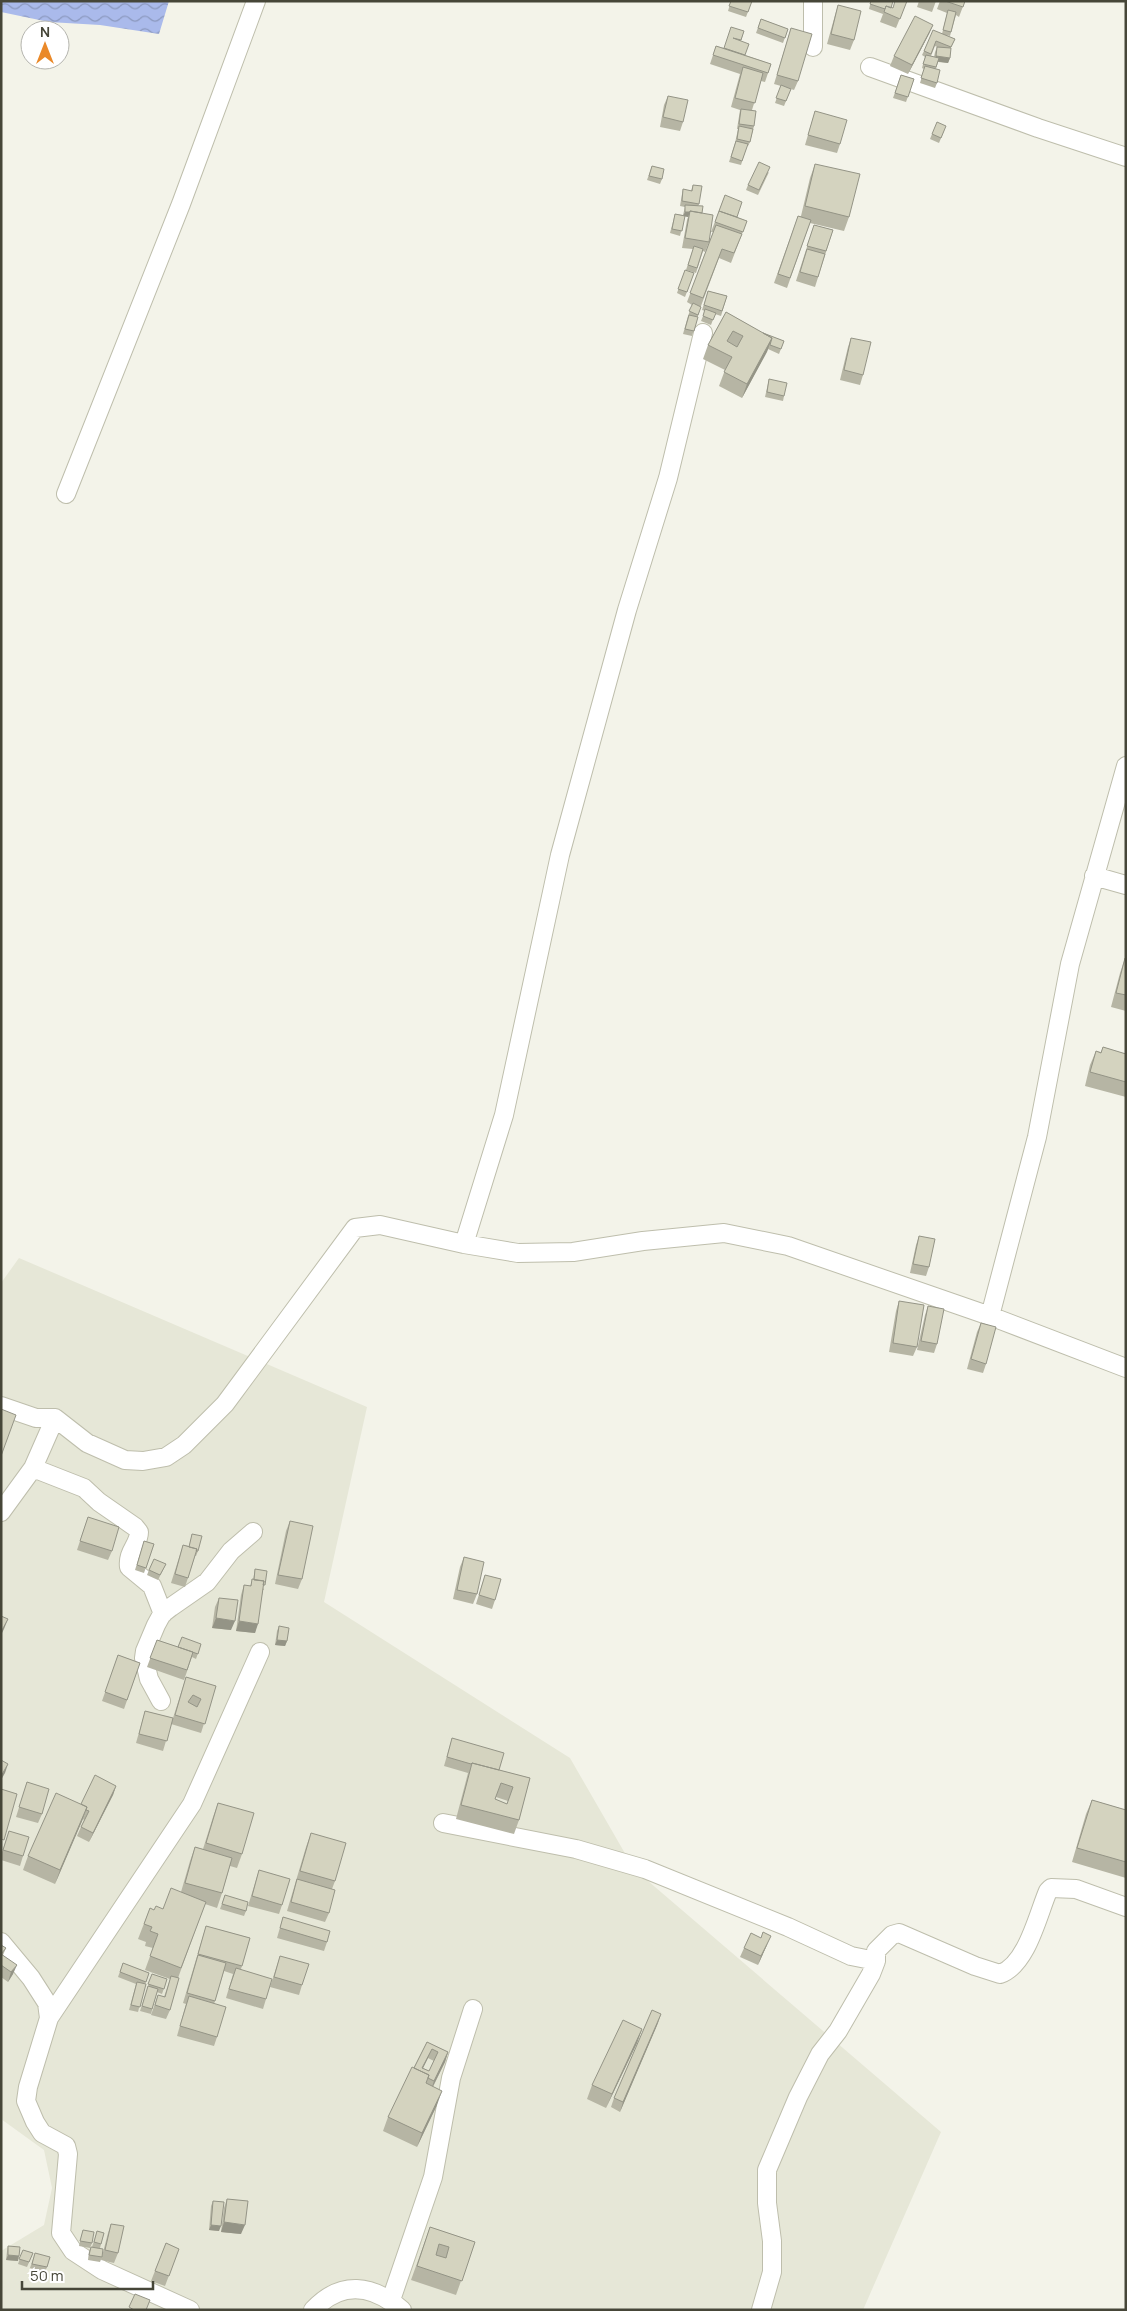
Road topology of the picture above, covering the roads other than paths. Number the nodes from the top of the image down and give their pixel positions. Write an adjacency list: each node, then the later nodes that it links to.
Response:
1 (256, 1): 7 (street)
2 (813, 1): 3 (street)
3 (813, 47)
4 (870, 67): 5 (street)
5 (1126, 157)
6 (703, 334): 11 (street)
7 (66, 494)
8 (1126, 766): 9 (street)
9 (1094, 876): 10 (street); 12 (street)
10 (1126, 885)
11 (464, 1244): 12 (street); 15 (street)
12 (990, 1316): 13 (street)
13 (1126, 1368)
14 (1, 1406): 15 (street)
15 (55, 1418): 16 (street)
16 (34, 1468): 17 (street); 19 (street)
17 (1, 1512)
18 (253, 1532): 19 (street)
19 (162, 1614): 21 (street)
20 (260, 1652): 27 (street)
21 (161, 1701)
22 (443, 1823): 25 (street)
23 (1126, 1907): 25 (street)
24 (1, 1942): 27 (street)
25 (876, 1961): 31 (street)
26 (473, 2009): 28 (street)
27 (48, 2018): 29 (street)
28 (396, 2305): 30 (street)
29 (190, 2310)
30 (312, 2310)
31 (761, 2310)

